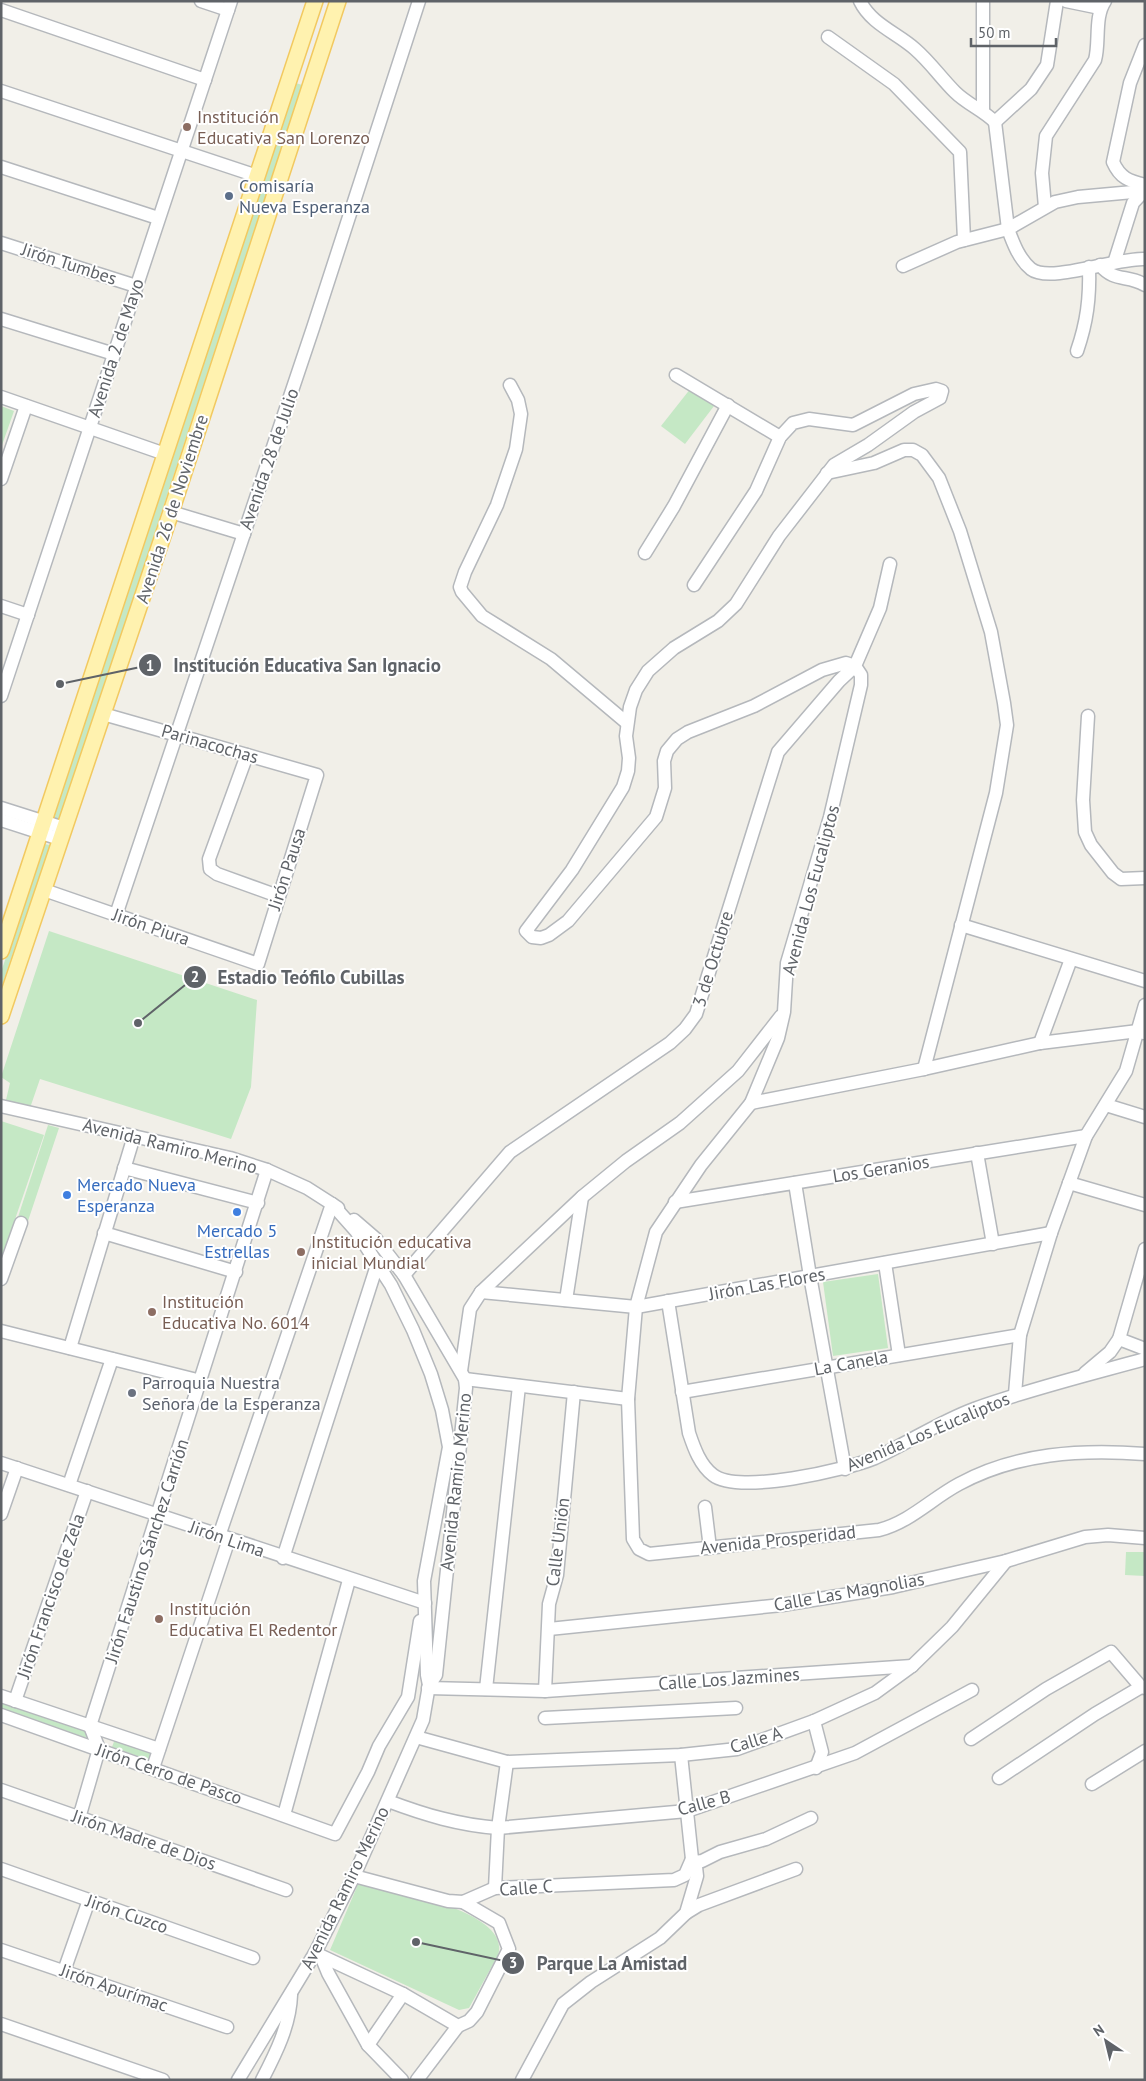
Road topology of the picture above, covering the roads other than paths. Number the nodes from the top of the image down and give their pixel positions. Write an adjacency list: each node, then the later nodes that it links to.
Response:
1 (201, 1): 10 (street)
2 (315, 1): 14 (main road, Avenida 26 de Noviembre)
3 (338, 1): 15 (main road, Avenida 26 de Noviembre)
4 (419, 1): 49 (street, Avenida 28 de Julio)
5 (860, 1): 18 (street)
6 (983, 1): 18 (street)
7 (1056, 1): 19 (street)
8 (1066, 1): 9 (street)
9 (1103, 4): 24 (street)
10 (230, 6): 16 (street, Avenida 2 de Mayo)
11 (1, 10): 16 (street)
12 (828, 37): 27 (street)
13 (1145, 45): 23 (street)
14 (296, 58): 15 (main road); 22 (main road, Avenida 26 de Noviembre)
15 (317, 64): 48 (main road, Avenida 26 de Noviembre)
16 (205, 80): 20 (street, Avenida 2 de Mayo)
17 (1, 91): 20 (street)
18 (983, 110): 19 (street)
19 (995, 122): 26 (street)
20 (180, 151): 22 (street); 25 (street, Avenida 2 de Mayo)
21 (1, 166): 25 (street)
22 (257, 176): 45 (main road, Avenida 26 de Noviembre)
23 (1144, 189): 24 (street); 30 (street)
24 (1046, 207): 26 (street)
25 (158, 218): 34 (street, Avenida 2 de Mayo)
26 (1008, 229): 27 (street); 32 (street)
27 (964, 240): 31 (street)
28 (1, 243): 34 (street, Jirón Tumbes)
29 (1145, 259): 30 (street)
30 (1114, 260): 32 (street)
31 (903, 266)
32 (1094, 266): 33 (street); 36 (street)
33 (1145, 285)
34 (136, 286): 37 (street, Avenida 2 de Mayo)
35 (1, 320): 37 (street)
36 (1077, 351)
37 (114, 354): 43 (street, Avenida 2 de Mayo)
38 (676, 375): 41 (street)
39 (510, 385): 59 (street)
40 (1, 397): 42 (street)
41 (728, 405): 44 (street); 50 (street)
42 (26, 406): 43 (street); 47 (street)
43 (91, 428): 45 (street); 54 (street, Avenida 2 de Mayo)
44 (780, 437): 46 (street); 52 (street)
45 (165, 454): 65 (main road, Avenida 26 de Noviembre)
46 (826, 473): 59 (street); 71 (street)
47 (1, 479)
48 (171, 512): 49 (street); 57 (main road, Avenida 26 de Noviembre)
49 (244, 534): 60 (street, Avenida 28 de Julio)
50 (645, 553)
51 (890, 564): 55 (street)
52 (694, 584)
53 (1, 606): 54 (street)
54 (28, 615): 56 (street, Avenida 2 de Mayo)
55 (855, 666): 59 (street); 77 (street, Avenida Los Eucaliptos); 106 (street, 3 de Octubre)
56 (1, 696)
57 (103, 714): 60 (street, Parinacochas); 66 (main road, Avenida 26 de Noviembre)
58 (1088, 716): 67 (street)
59 (627, 723)
60 (176, 734): 61 (street, Parinacochas); 70 (street, Avenida 28 de Julio)
61 (247, 755): 62 (street, Parinacochas); 69 (street)
62 (317, 775): 69 (street, Jirón Pausa)
63 (1, 808): 65 (street)
64 (1, 820): 65 (street)
65 (42, 827): 66 (street); 72 (main road, Avenida 26 de Noviembre)
66 (62, 833): 68 (main road, Avenida 26 de Noviembre)
67 (1145, 878)
68 (44, 890): 70 (street, Jirón Piura); 78 (main road, Avenida 26 de Noviembre)
69 (278, 896): 74 (street, Jirón Pausa)
70 (116, 915): 74 (street, Jirón Piura)
71 (961, 925): 73 (street); 81 (street)
72 (1, 952)
73 (1071, 959): 75 (street); 80 (street)
74 (258, 964)
75 (1145, 981)
76 (1145, 1006): 79 (street)
77 (784, 1012): 82 (street, Avenida Los Eucaliptos); 93 (street)
78 (1, 1016)
79 (1142, 1032): 80 (street); 84 (street)
80 (1040, 1043): 81 (street)
81 (924, 1069): 82 (street)
82 (751, 1103): 94 (street, Avenida Los Eucaliptos)
83 (1, 1106): 86 (street, Avenida Ramiro Merino)
84 (1106, 1106): 85 (street); 87 (street)
85 (1145, 1117)
86 (134, 1136): 89 (street); 90 (street, Avenida Ramiro Merino)
87 (1086, 1136): 88 (street, Los Geranios); 91 (street)
88 (977, 1153): 92 (street, Los Geranios); 101 (street)
89 (124, 1168): 95 (street); 99 (street)
90 (267, 1170): 95 (street, Jirón Faustino Sánchez Carrión); 96 (street, Avenida Ramiro Merino)
91 (1069, 1182): 97 (street); 100 (street)
92 (795, 1183): 94 (street, Los Geranios); 107 (street)
93 (582, 1197): 109 (street); 110 (street)
94 (675, 1202): 112 (street, Avenida Los Eucaliptos)
95 (258, 1203): 105 (street, Jirón Faustino Sánchez Carrión)
96 (332, 1204): 103 (street, Avenida Ramiro Merino); 106 (street, Avenida Ramiro Merino); 139 (street)
97 (1145, 1205)
98 (21, 1223): 108 (street)
99 (104, 1233): 105 (street); 116 (street)
100 (1051, 1233): 101 (street, Jirón Las Flores); 114 (street)
101 (993, 1244): 104 (street, Jirón Las Flores)
102 (1145, 1248): 115 (street)
103 (378, 1262): 142 (street); 145 (street, Avenida Ramiro Merino)
104 (884, 1263): 107 (street, Jirón Las Flores); 118 (street)
105 (236, 1272): 124 (street, Jirón Faustino Sánchez Carrión)
106 (404, 1275): 122 (street, Avenida Ramiro Merino)
107 (810, 1276): 111 (street, Jirón Las Flores); 121 (street)
108 (1, 1279)
109 (481, 1292): 110 (street, Jirón Las Flores); 122 (street)
110 (566, 1300): 112 (street, Jirón Las Flores)
111 (668, 1301): 112 (street, Jirón Las Flores); 127 (street, Avenida Los Eucaliptos)
112 (636, 1307): 129 (street, Avenida Prosperidad)
113 (1, 1331): 116 (street)
114 (1020, 1335): 118 (street, La Canela); 128 (street)
115 (1119, 1339): 117 (street); 123 (street)
116 (70, 1348): 119 (street)
117 (1145, 1349)
118 (899, 1355): 121 (street, La Canela)
119 (112, 1359): 124 (street); 134 (street, Jirón Francisco de Zela)
120 (1145, 1360): 123 (street, Avenida Los Eucaliptos)
121 (826, 1367): 127 (street, La Canela); 133 (street)
122 (463, 1375): 125 (street); 148 (street, Avenida Ramiro Merino)
123 (1079, 1378): 128 (street, Avenida Los Eucaliptos)
124 (201, 1381): 138 (street, Jirón Faustino Sánchez Carrión)
125 (519, 1386): 126 (street); 150 (street)
126 (574, 1392): 129 (street); 146 (street, Calle Unión)
127 (682, 1392): 133 (street, Avenida Los Eucaliptos)
128 (1015, 1394): 133 (street, Avenida Los Eucaliptos)
129 (628, 1399): 141 (street, Avenida Prosperidad)
130 (1145, 1454): 141 (street, Avenida Prosperidad)
131 (1, 1463): 132 (street, Jirón Lima)
132 (17, 1468): 134 (street, Jirón Lima); 137 (street)
133 (845, 1469)
134 (69, 1485): 135 (street, Jirón Lima)
135 (87, 1491): 138 (street, Jirón Lima); 154 (street, Jirón Francisco de Zela)
136 (705, 1508): 141 (street)
137 (1, 1514)
138 (158, 1516): 139 (street, Jirón Lima); 159 (street, Jirón Faustino Sánchez Carrión)
139 (224, 1538): 142 (street, Jirón Lima); 163 (street)
140 (1145, 1538): 143 (street, Calle Las Magnolias)
141 (710, 1548)
142 (283, 1558): 144 (street, Jirón Lima)
143 (1006, 1561): 146 (street, Calle Las Magnolias); 147 (street, Calle A)
144 (349, 1580): 145 (street, Jirón Lima); 174 (street)
145 (425, 1605): 148 (street, Avenida Ramiro Merino); 174 (street, Jirón Cerro de Pasco)
146 (549, 1629): 152 (street, Calle Unión)
147 (912, 1666): 152 (street, Calle Los Jazmines); 158 (street, Calle A)
148 (429, 1687): 150 (street, Calle Los Jazmines); 160 (street, Avenida Ramiro Merino)
149 (1143, 1688): 161 (street); 169 (street)
150 (486, 1690): 152 (street, Calle Los Jazmines)
151 (972, 1690): 168 (street, Calle B)
152 (545, 1691)
153 (1, 1696): 154 (street, Jirón Cerro de Pasco)
154 (15, 1701): 159 (street, Jirón Cerro de Pasco)
155 (736, 1708): 157 (street)
156 (1, 1714): 162 (street, Jirón Cerro de Pasco)
157 (545, 1718)
158 (814, 1721): 165 (street, Calle A); 168 (street)
159 (90, 1726): 162 (street); 163 (street, Jirón Cerro de Pasco)
160 (416, 1737): 166 (street, Calle A); 172 (street, Avenida Ramiro Merino)
161 (971, 1739)
162 (99, 1749): 167 (street, Jirón Cerro de Pasco); 175 (street)
163 (160, 1749): 167 (street)
164 (1145, 1751): 170 (street)
165 (681, 1755): 166 (street, Calle A); 173 (street)
166 (507, 1762): 177 (street)
167 (153, 1768): 174 (street, Jirón Cerro de Pasco)
168 (816, 1768): 173 (street, Calle B)
169 (998, 1778)
170 (1092, 1784)
171 (1, 1790): 175 (street, Jirón Madre de Dios)
172 (388, 1801): 177 (street, Calle B); 181 (street, Avenida Ramiro Merino)
173 (686, 1811): 177 (street, Calle B); 178 (street)
174 (284, 1815)
175 (79, 1818): 183 (street, Jirón Madre de Dios)
176 (811, 1818): 178 (street)
177 (498, 1828): 182 (street)
178 (692, 1858): 182 (street, Calle C); 186 (street)
179 (796, 1869): 186 (street)
180 (1, 1870): 184 (street, Jirón Cuzco)
181 (354, 1876): 185 (street); 188 (street, Avenida Ramiro Merino)
182 (495, 1888): 185 (street, Calle C)
183 (286, 1890)
184 (89, 1900): 189 (street, Jirón Cuzco); 190 (street)
185 (463, 1902): 194 (street)
186 (686, 1913): 202 (street)
187 (1, 1950): 190 (street, Jirón Apurímac)
188 (318, 1955): 191 (street, Avenida Ramiro Merino); 192 (street); 196 (street)
189 (253, 1958)
190 (64, 1971): 195 (street, Jirón Apurímac)
191 (291, 1994): 198 (street, Avenida Ramiro Merino); 199 (street)
192 (403, 1994): 194 (street); 196 (street)
193 (1, 2024): 197 (street)
194 (458, 2026): 201 (street)
195 (227, 2027)
196 (368, 2045): 200 (street)
197 (163, 2080)
198 (238, 2080)
199 (262, 2080)
200 (402, 2080)
201 (417, 2080)
202 (522, 2080)

